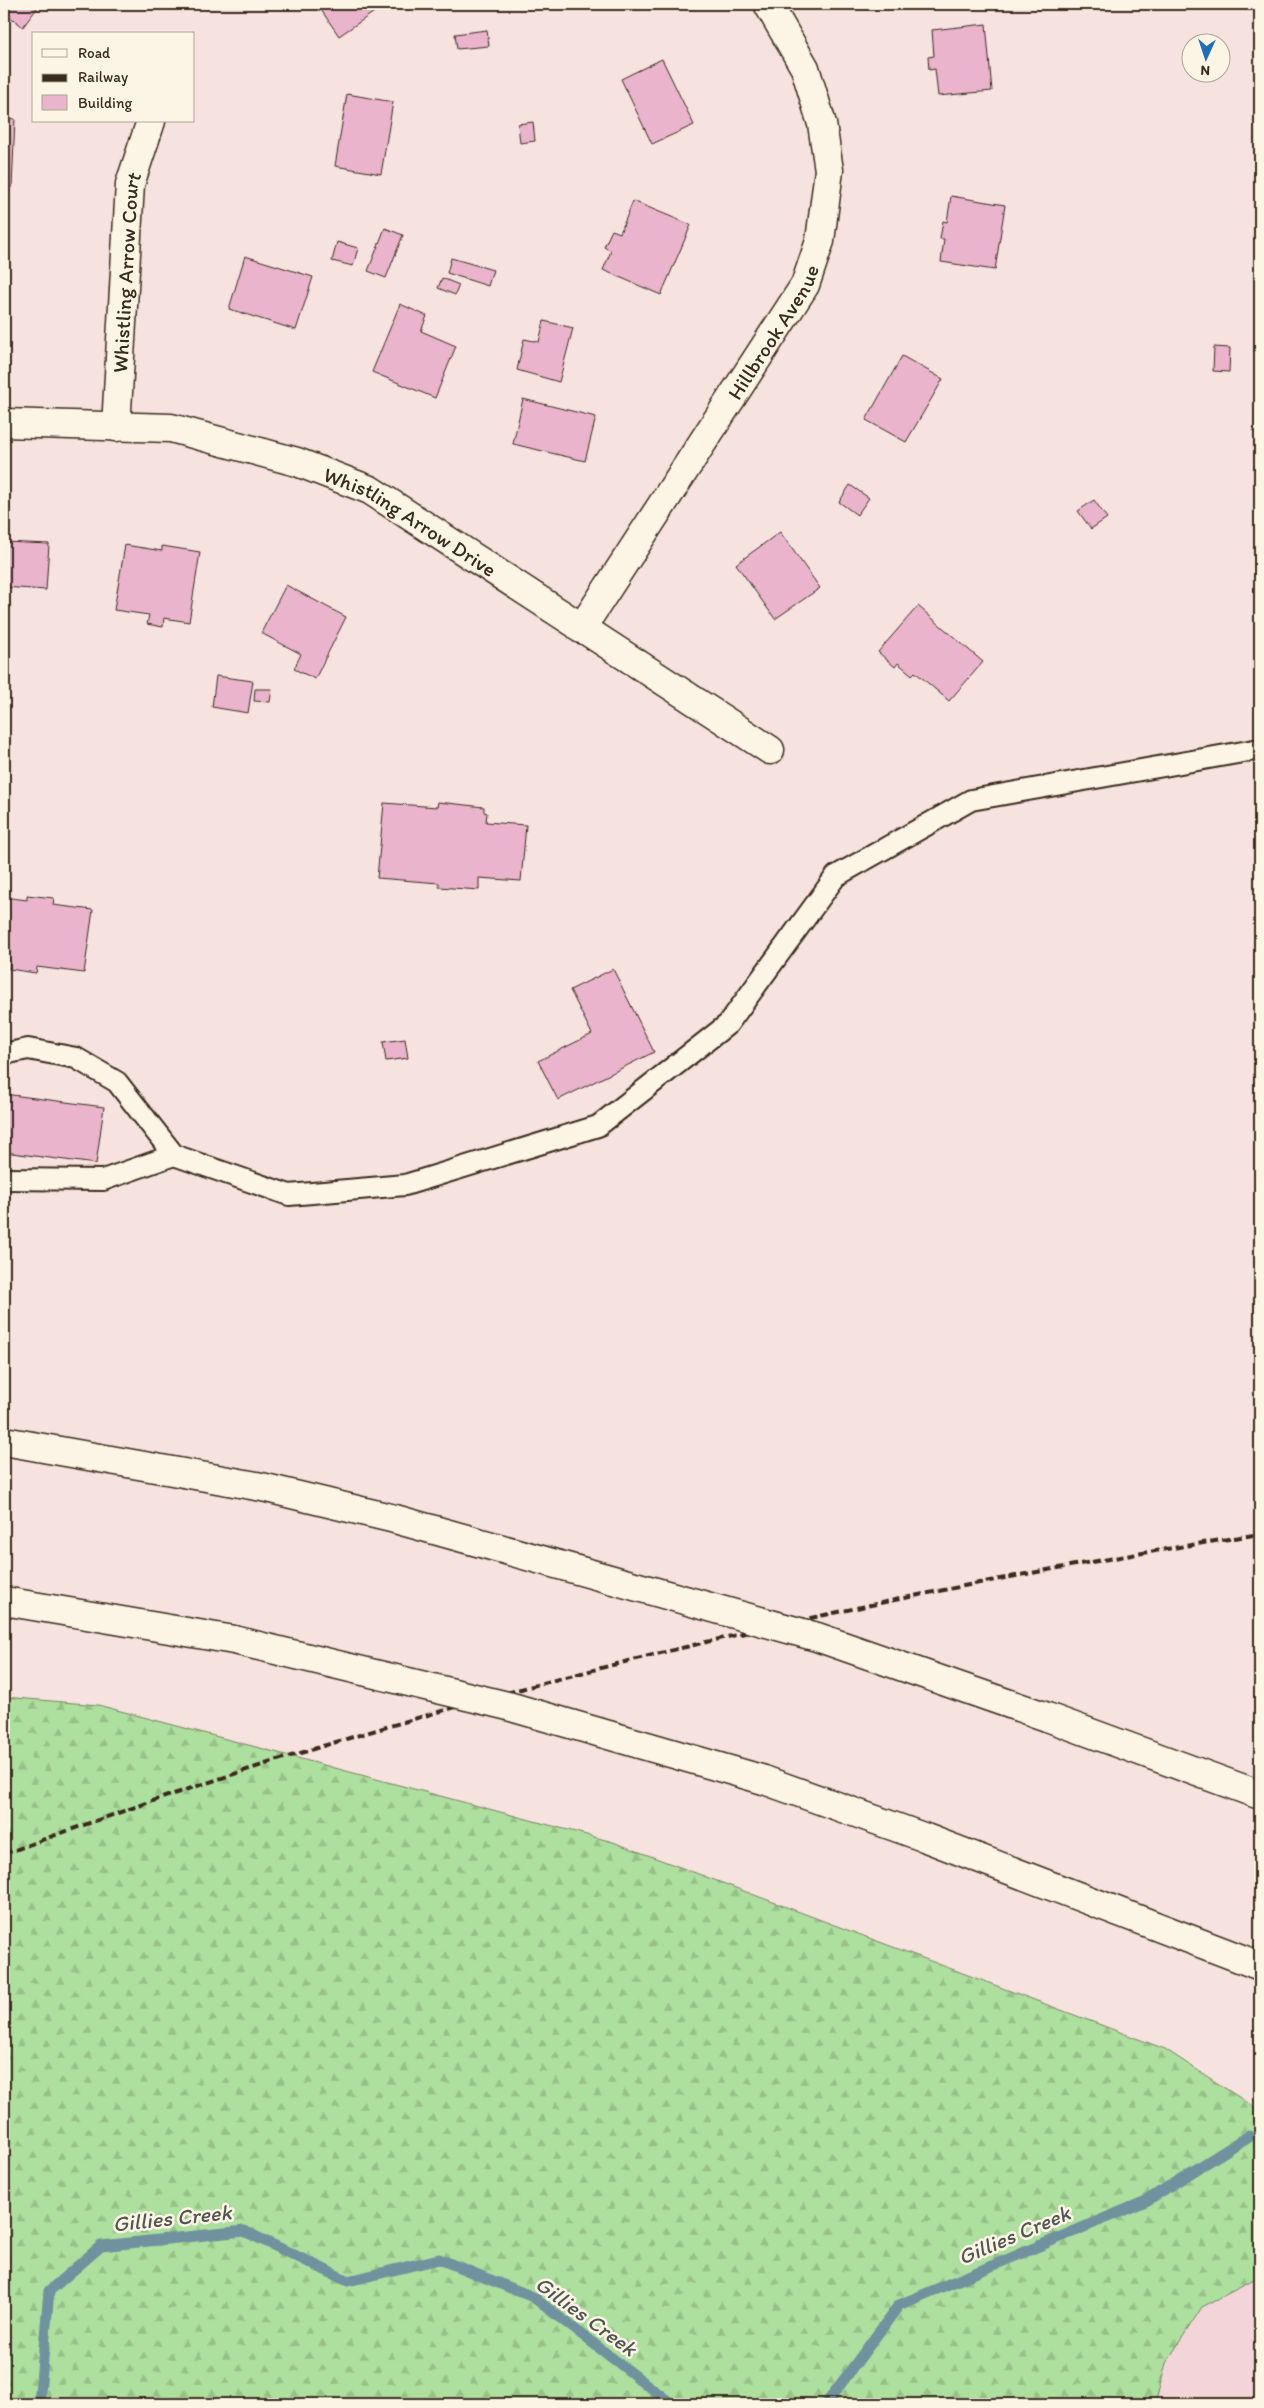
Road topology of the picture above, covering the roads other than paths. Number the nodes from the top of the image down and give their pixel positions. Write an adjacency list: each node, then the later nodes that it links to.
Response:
1 (768, 4): 5 (main road, Hillbrook Avenue)
2 (151, 122): 4 (main road, Whistling Arrow Court)
3 (4, 422): 4 (main road, Whistling Arrow Drive)
4 (116, 427): 5 (main road, Whistling Arrow Drive)
5 (581, 628): 7 (main road, Whistling Arrow Drive)
6 (1260, 749): 9 (lane)
7 (770, 750)
8 (4, 1054): 9 (lane)
9 (174, 1156): 10 (lane)
10 (4, 1179)
11 (4, 1441): 13 (main road, bridge)
12 (4, 1601): 14 (main road, bridge)
13 (1260, 1795)
14 (1260, 1966)

